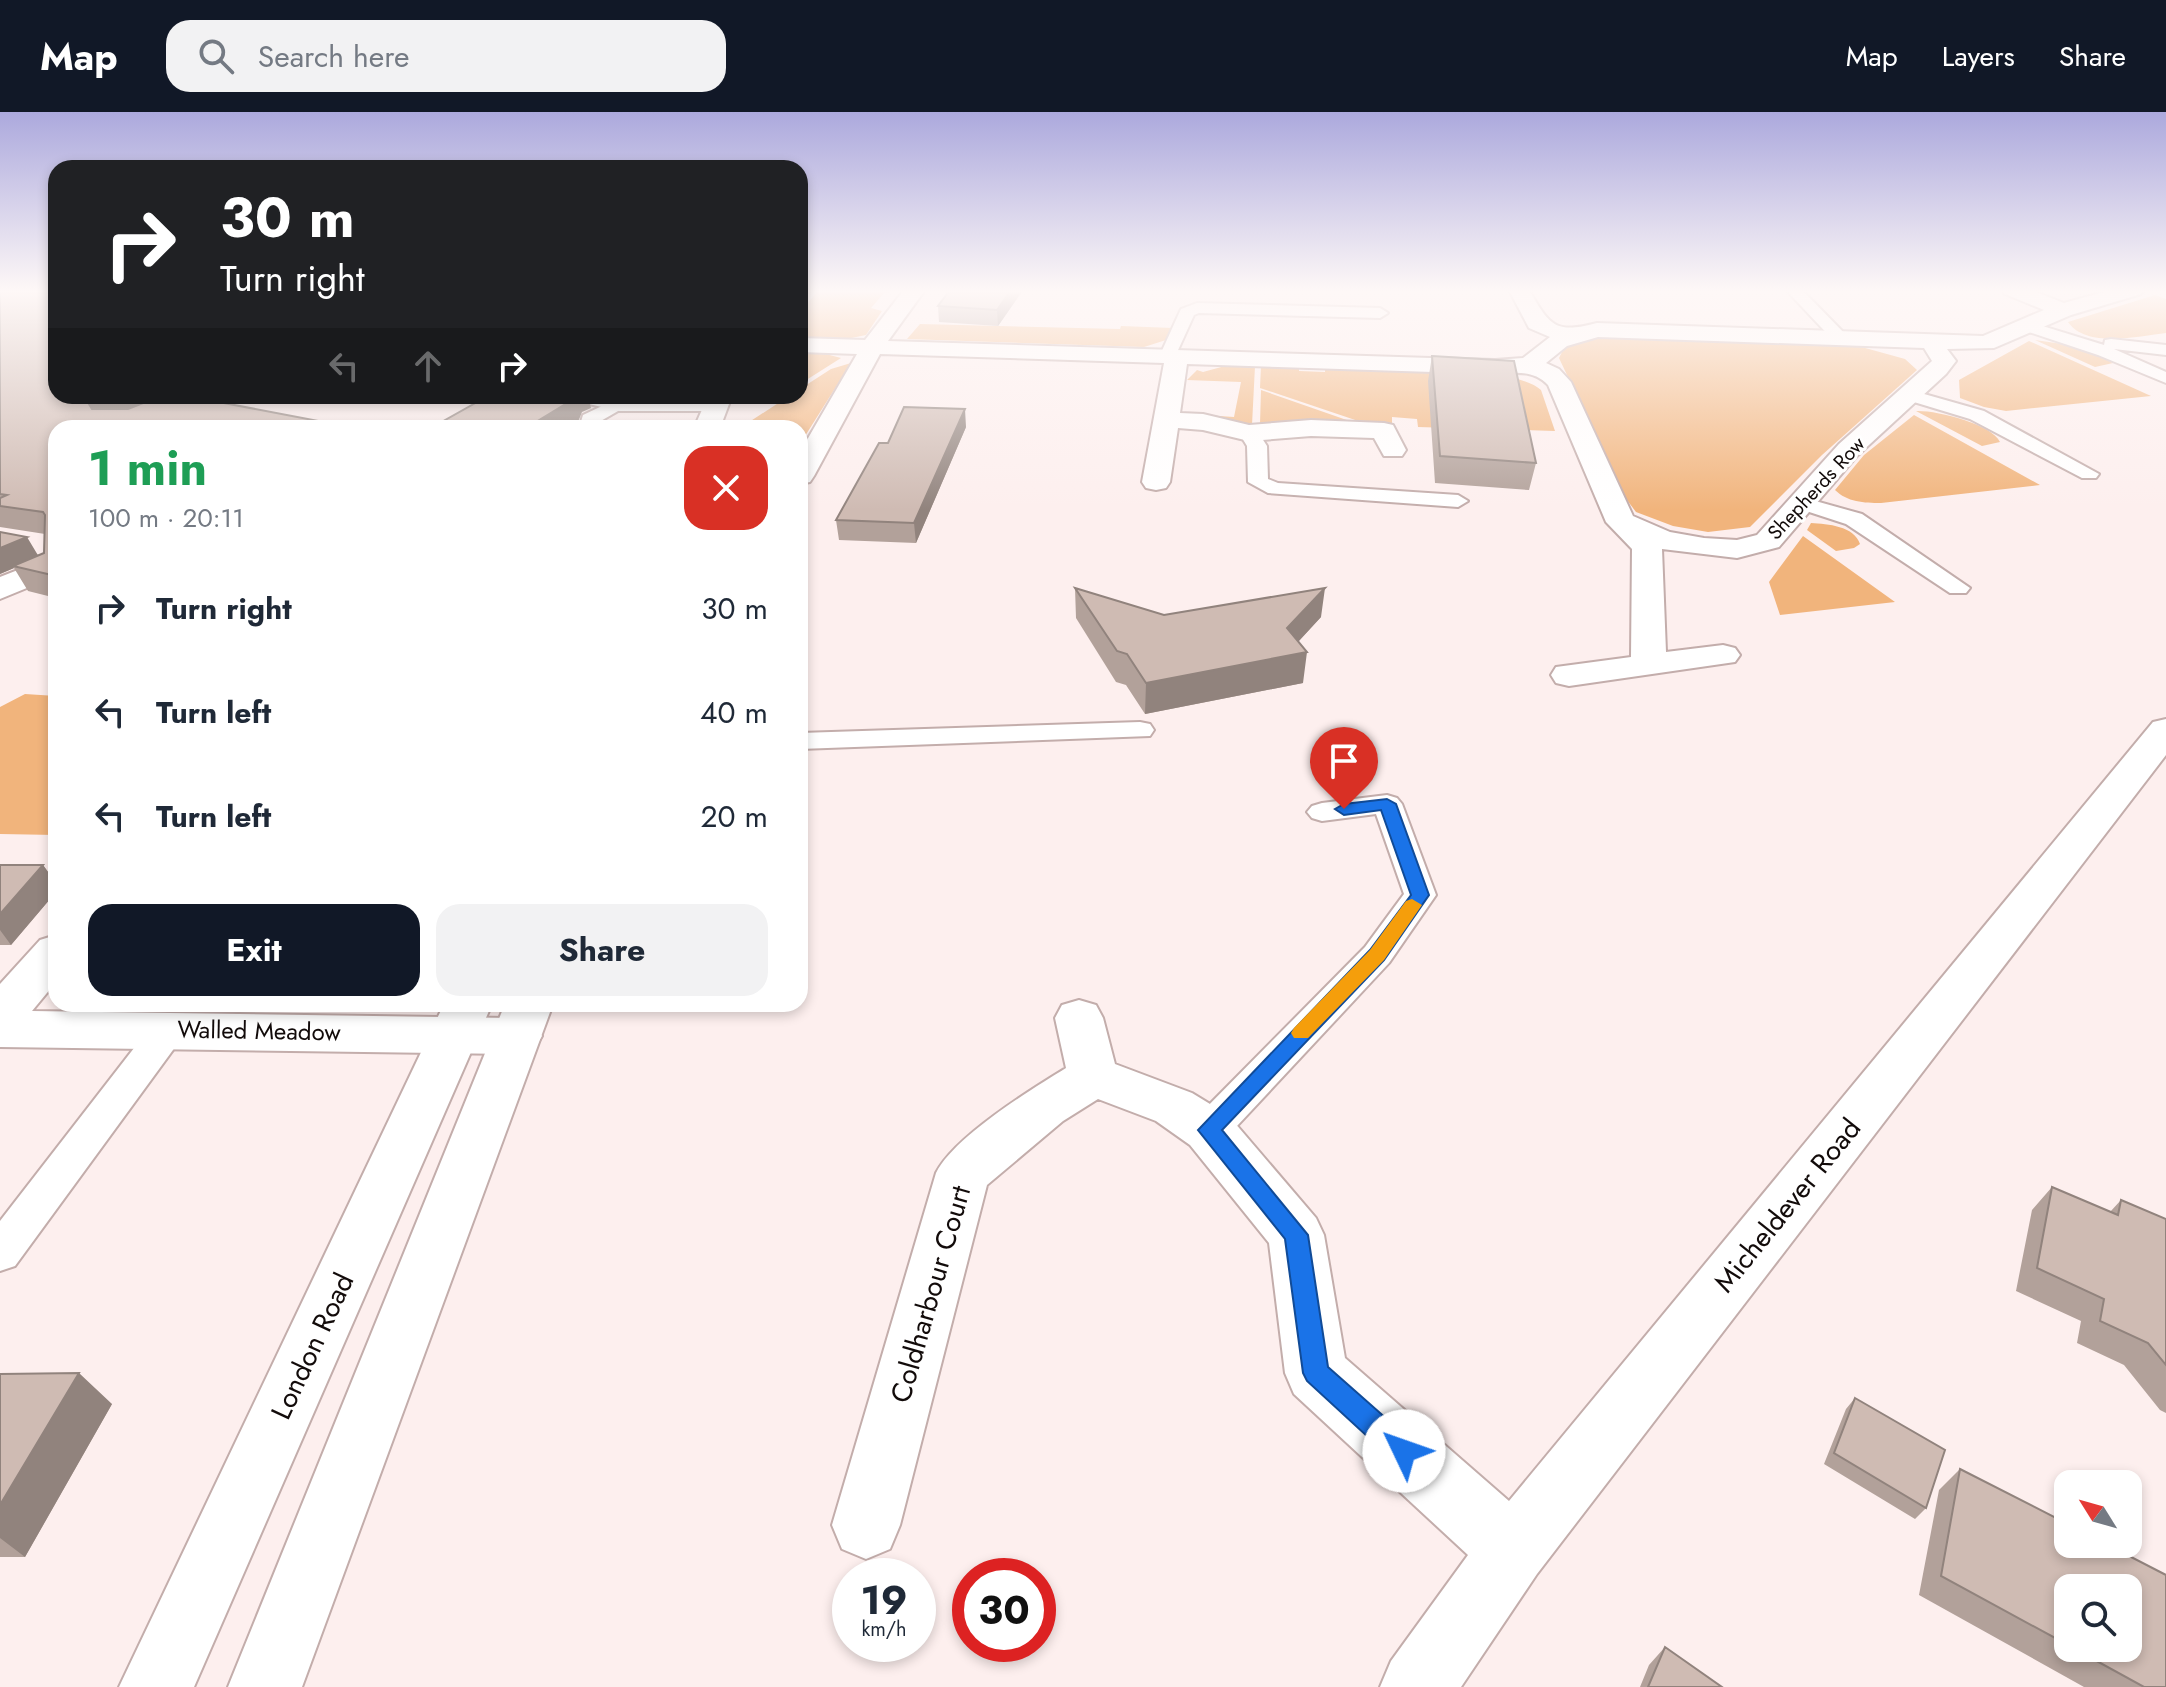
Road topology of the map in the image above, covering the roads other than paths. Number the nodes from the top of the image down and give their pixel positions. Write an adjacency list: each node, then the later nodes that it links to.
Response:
1 (865, 364): 16 (street)
2 (1172, 364): 13 (street)
3 (1401, 364): 6 (street)
4 (1942, 364): 8 (street, Shepherds Row)
5 (2130, 364): 7 (lane)
6 (1529, 365): 21 (street)
7 (2166, 378)
8 (1910, 395): 17 (lane); 20 (street, Shepherds Row)
9 (175, 404): 11 (street)
10 (617, 404): 12 (lane)
11 (136, 420)
12 (590, 420)
13 (1166, 420): 14 (street); 18 (street)
14 (1249, 433): 15 (street); 19 (lane)
15 (1393, 450)
16 (808, 462)
17 (2089, 474)
18 (1156, 482)
19 (1458, 501)
20 (1801, 503): 21 (street, Shepherds Row); 25 (lane)
21 (1621, 522): 28 (street)
22 (26, 543): 23 (street)
23 (48, 547)
24 (48, 568): 26 (street)
25 (1958, 588)
26 (0, 589)
27 (1723, 655): 28 (street)
28 (1649, 665): 29 (street)
29 (1569, 675)
30 (1140, 730): 32 (lane)
31 (2166, 730): 45 (street, Micheldever Road)
32 (808, 741)
33 (1322, 812): 42 (lane)
34 (48, 960): 35 (street)
35 (0, 1016)
36 (462, 1018): 38 (street, Walled Meadow); 40 (street, Walled Meadow); 46 (street, London Road)
37 (1079, 1018): 41 (street)
38 (523, 1020): 47 (street)
39 (0, 1029): 40 (street, Walled Meadow)
40 (168, 1030): 43 (lane)
41 (1093, 1076): 42 (street); 44 (street, Coldharbour Court)
42 (1209, 1130): 45 (street)
43 (0, 1253)
44 (866, 1525)
45 (1513, 1550): 48 (street, Micheldever Road)
46 (156, 1687)
47 (265, 1687)
48 (1417, 1687)

